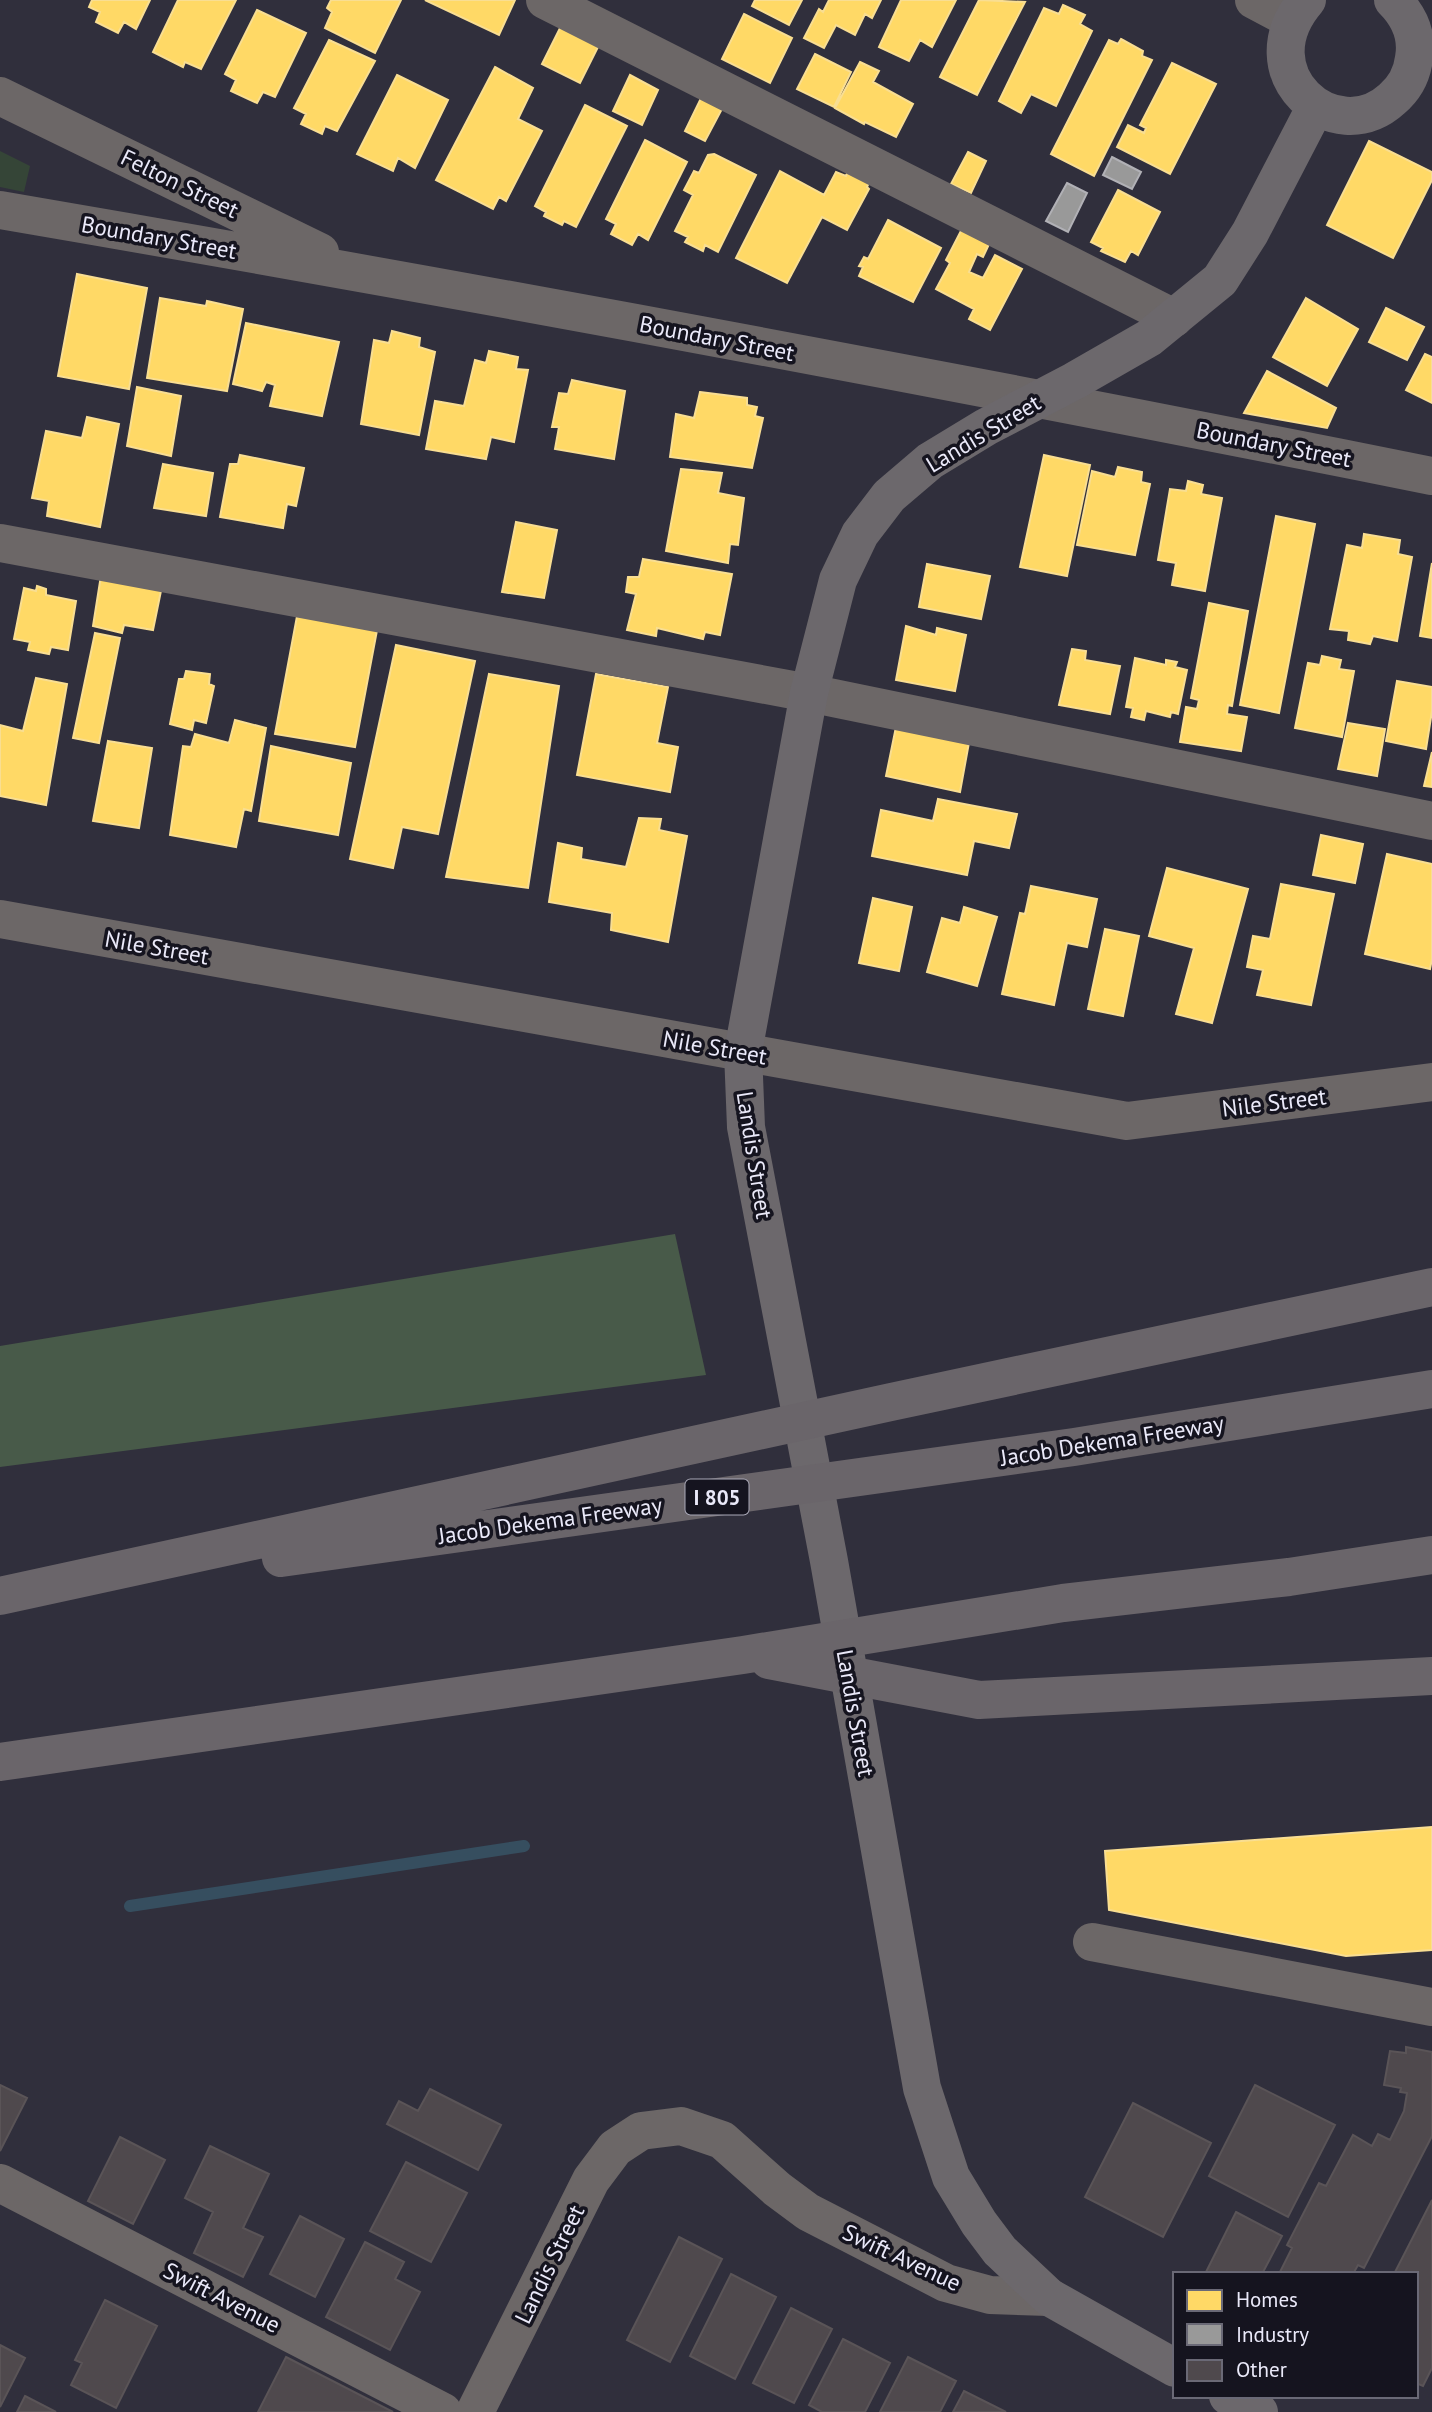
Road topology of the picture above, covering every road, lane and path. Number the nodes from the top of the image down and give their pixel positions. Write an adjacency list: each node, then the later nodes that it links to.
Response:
1 (545, 0): 10 (street)
2 (1254, 0): 4 (street)
3 (1393, 0): 5 (main road)
4 (1299, 10): 7 (main road)
5 (1421, 83): 7 (main road)
6 (0, 96): 9 (street, Felton Street)
7 (1316, 106): 10 (main road, Landis Street)
8 (0, 210): 9 (street, Boundary Street)
9 (360, 271): 11 (street, Boundary Street)
10 (1174, 318): 11 (main road, Landis Street)
11 (1041, 398): 12 (street, Boundary Street); 14 (main road, Landis Street)
12 (1432, 476)
13 (0, 543): 14 (street)
14 (809, 693): 15 (street); 17 (main road, Landis Street)
15 (1432, 821)
16 (0, 919): 17 (street, Nile Street)
17 (743, 1052): 18 (street, Nile Street); 30 (main road, Landis Street)
18 (1432, 1082)
19 (1432, 1287): 22 (highway)
20 (1432, 1389): 22 (highway, Jacob Dekema Freeway / I 805)
21 (1432, 1555): 23 (highway)
22 (0, 1596)
23 (743, 1655): 24 (highway); 25 (highway)
24 (1432, 1676)
25 (0, 1762)
26 (1093, 1942): 27 (street)
27 (1432, 2007)
28 (641, 2131): 30 (street, Swift Avenue); 34 (street, Landis Street)
29 (0, 2183): 33 (street, Swift Avenue)
30 (1049, 2297): 31 (main road, Swift Avenue)
31 (1173, 2367)
32 (1232, 2398): 35 (main road)
33 (443, 2412)
34 (475, 2412)
35 (1259, 2412)

